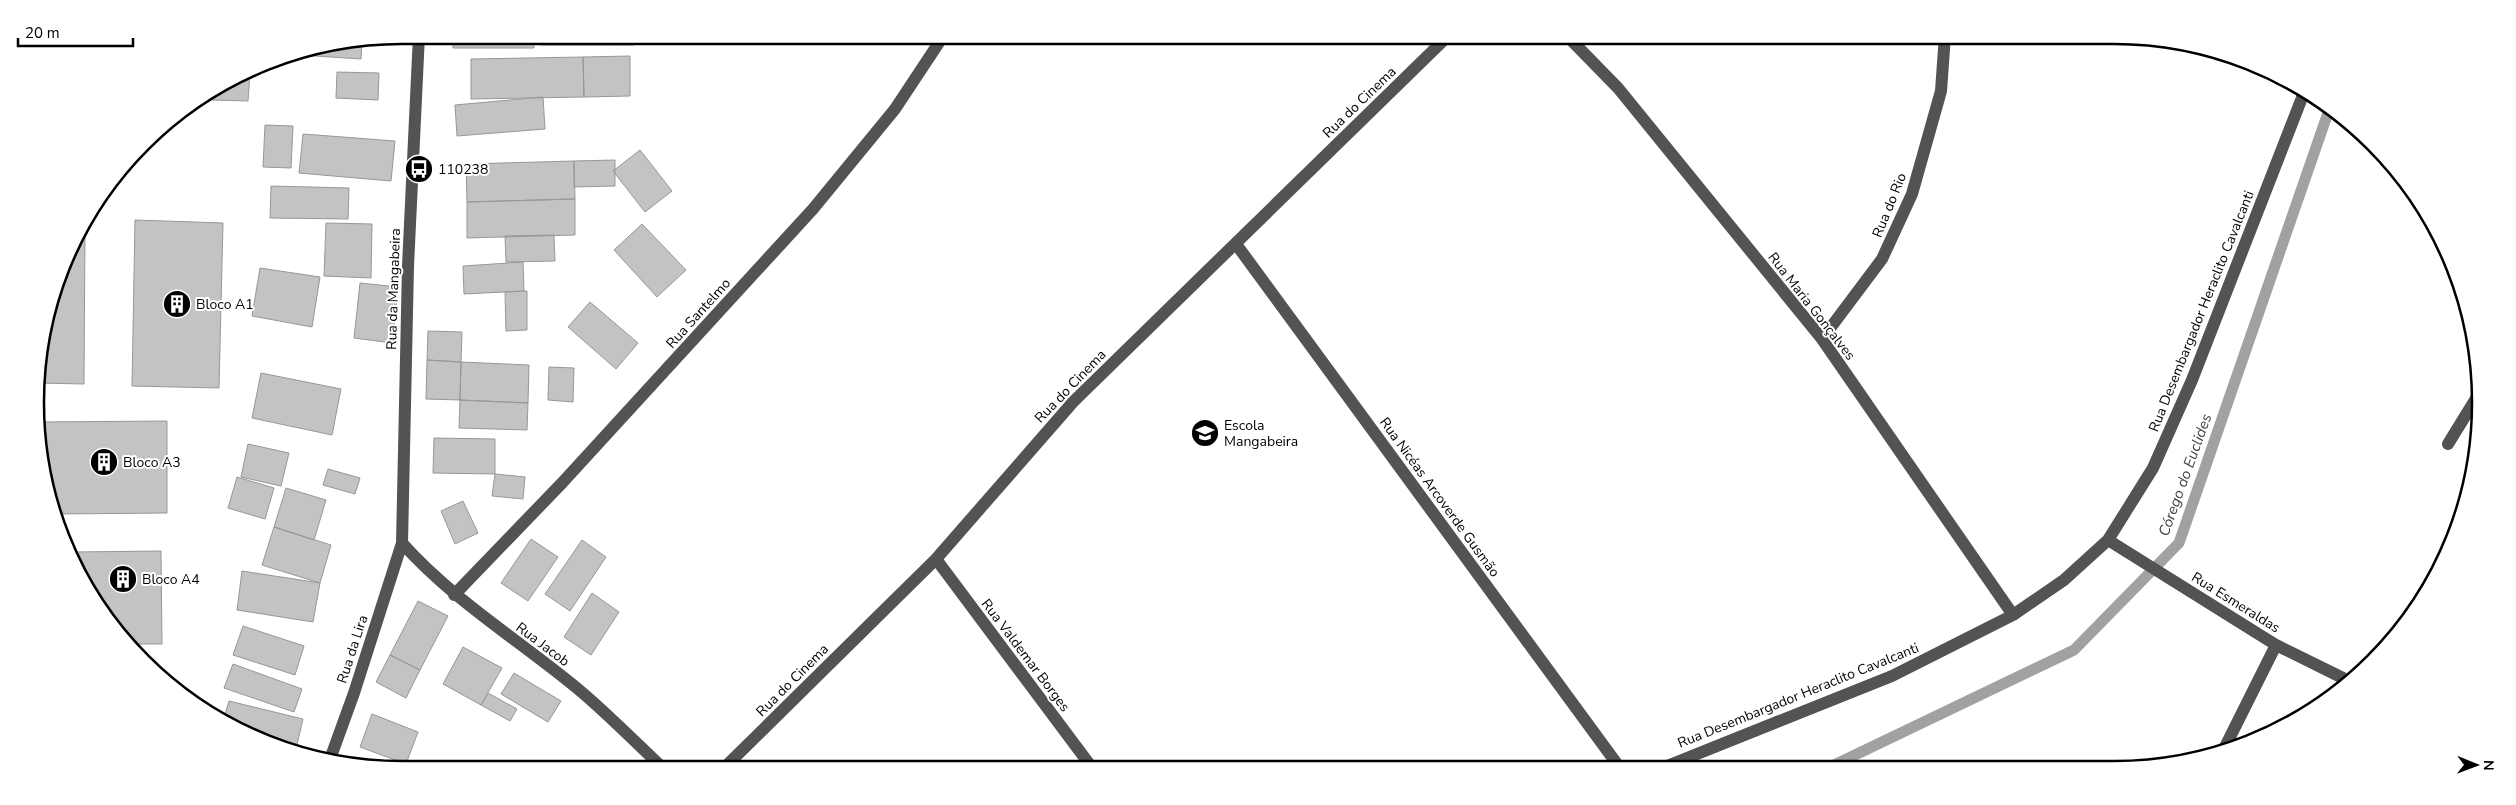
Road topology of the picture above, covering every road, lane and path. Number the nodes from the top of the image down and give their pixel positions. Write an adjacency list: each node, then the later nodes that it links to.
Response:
1 (419, 44): 12 (street, Rua da Mangabeira)
2 (938, 44): 14 (street, Rua Santelmo)
3 (1440, 44): 7 (street, Rua do Cinema)
4 (1575, 44): 8 (street, Rua Maria Gonçalves)
5 (1944, 44): 8 (street, Rua do Rio)
6 (2302, 97): 11 (street, Rua Desembargador Heraclito Cavalcanti)
7 (1236, 244): 13 (street, Rua do Cinema); 23 (street, Rua Nicéas Arcoverde Gusmão)
8 (1822, 339): 15 (street, Rua Maria Gonçalves)
9 (2472, 405): 10 (street)
10 (2448, 444)
11 (2108, 540): 15 (street, Rua Desembargador Heraclito Cavalcanti); 16 (street, Rua Esmeraldas)
12 (402, 544): 14 (street, Rua Jacob); 19 (street, Rua da Lira)
13 (936, 559): 21 (street, Rua do Cinema); 22 (street, Rua Valdemar Borges)
14 (454, 595): 20 (street, Rua Jacob)
15 (2013, 615): 24 (street, Rua Desembargador Heraclito Cavalcanti)
16 (2276, 644): 17 (street, Rua Esmeraldas); 18 (street)
17 (2343, 678)
18 (2229, 742)
19 (332, 754)
20 (655, 761)
21 (731, 761)
22 (1087, 761)
23 (1615, 761)
24 (1680, 761)

